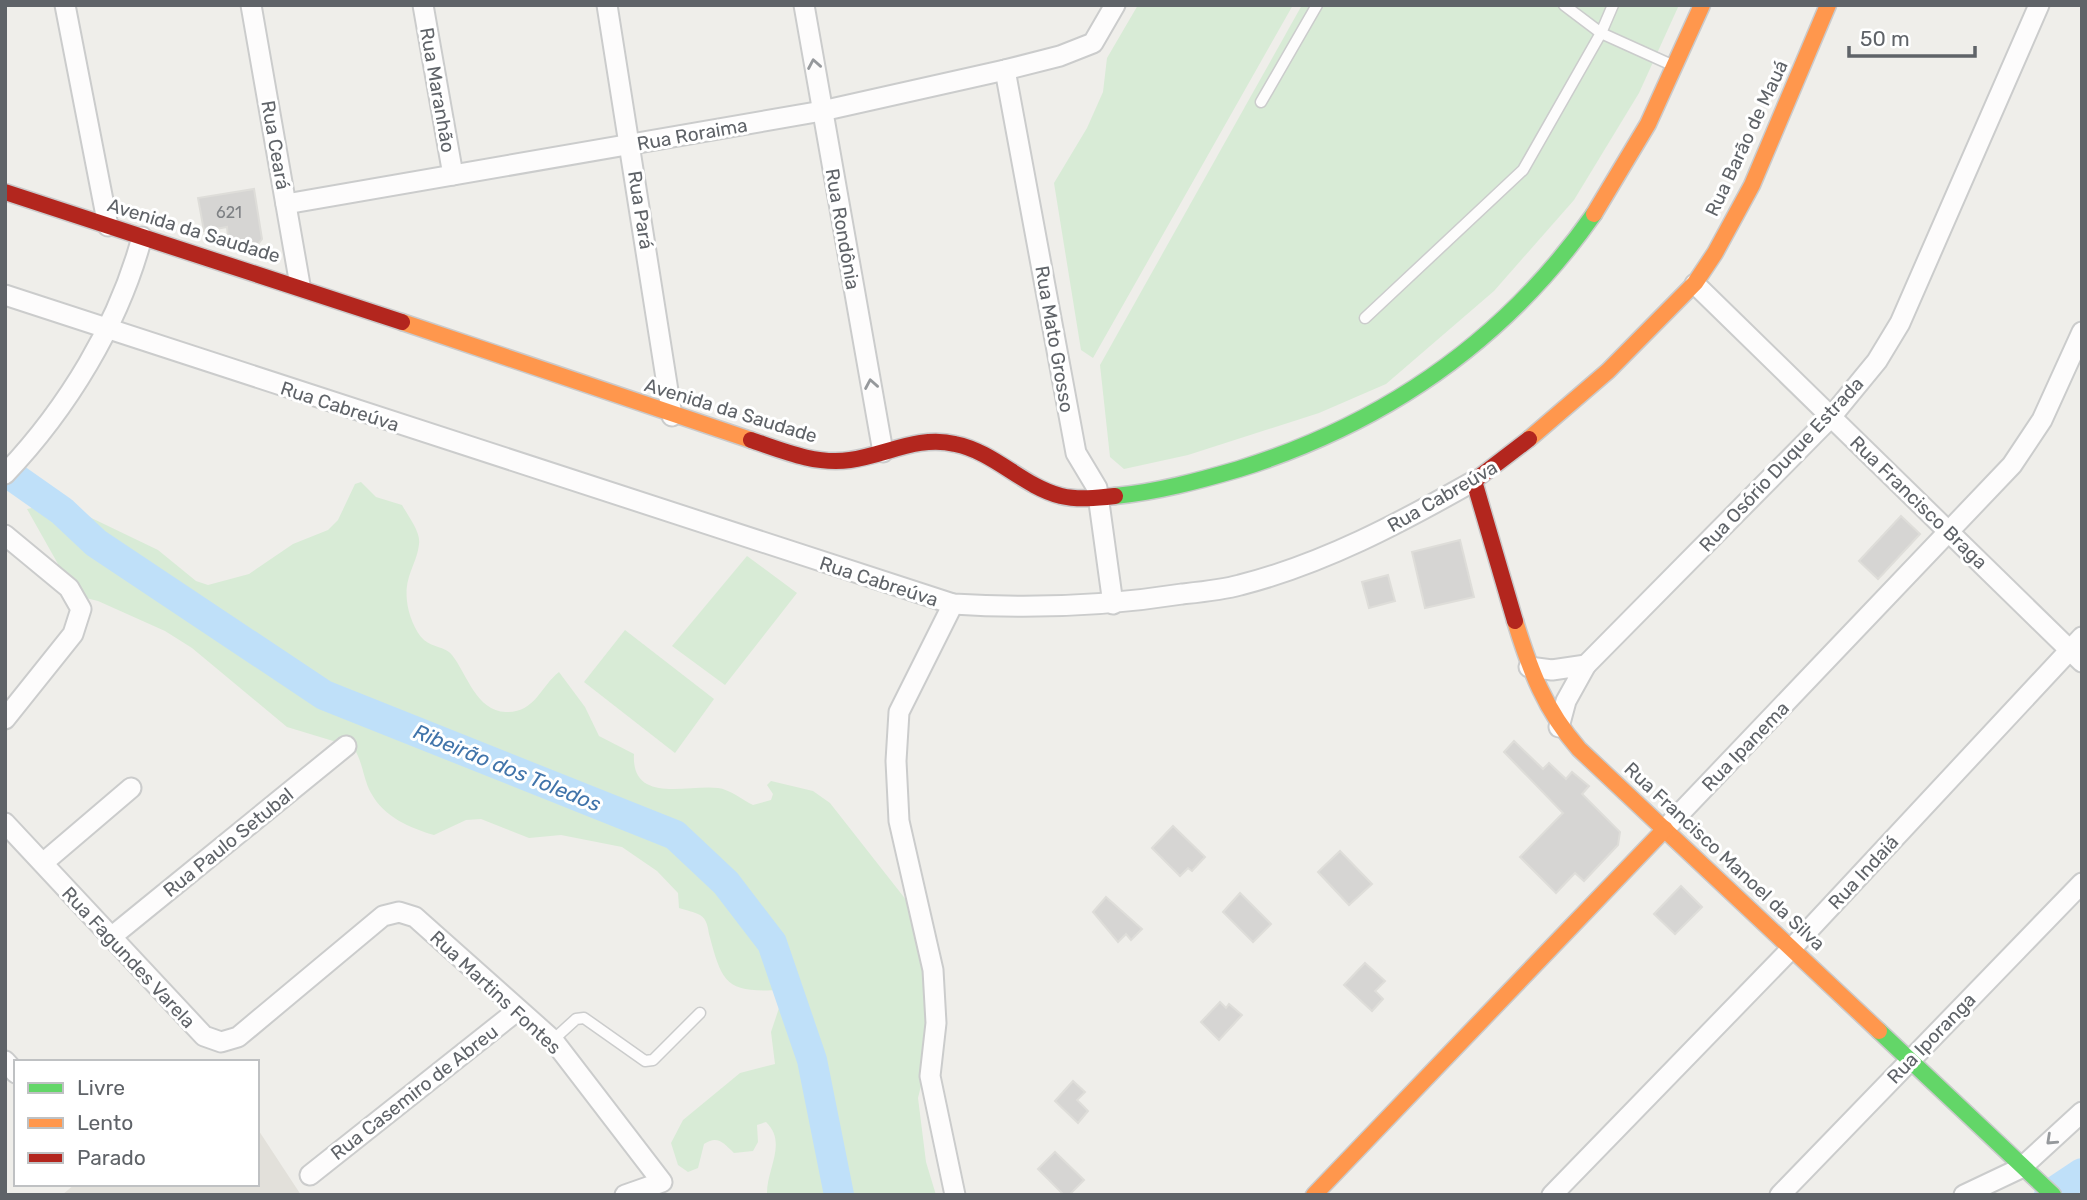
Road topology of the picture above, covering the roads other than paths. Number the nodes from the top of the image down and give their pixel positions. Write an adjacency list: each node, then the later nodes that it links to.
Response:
1 (65, 5): 22 (street)
2 (251, 5): 21 (street, Rua Ceará)
3 (423, 5): 19 (street, Rua Maranhão)
4 (607, 5): 18 (street, Rua Pará)
5 (804, 5): 17 (street, Rua Rondônia, one-way to 5)
6 (1115, 5): 15 (street, Rua Roraima)
7 (1317, 5): 16 (lane)
8 (1564, 5): 13 (lane)
9 (1613, 5): 13 (lane)
10 (1702, 5): 14 (street, Avenida da Saudade)
11 (1828, 5): 24 (street, Rua Barão de Mauá)
12 (2039, 5): 31 (street, Rua Osório Duque Estrada)
13 (1601, 33): 14 (lane); 27 (lane)
14 (1675, 66): 35 (street, Avenida da Saudade)
15 (1005, 70): 17 (street, Rua Roraima); 35 (street, Rua Mato Grosso)
16 (1261, 102)
17 (822, 111): 18 (street, Rua Roraima); 32 (street, Rua Rondônia, one-way to 17)
18 (631, 145): 19 (street, Rua Roraima); 30 (street, Rua Pará)
19 (453, 175): 21 (street, Rua Roraima)
20 (5, 192): 22 (street, Avenida da Saudade)
21 (286, 204): 25 (street, Rua Ceará)
22 (108, 226): 23 (street, Avenida da Saudade)
23 (142, 237): 25 (street, Avenida da Saudade); 28 (street)
24 (1695, 284): 31 (street, Rua Francisco Braga); 34 (street, Rua Cabreúva)
25 (300, 285): 30 (street, Avenida da Saudade)
26 (5, 295): 28 (street, Rua Cabreúva)
27 (1365, 318)
28 (106, 330): 33 (street); 38 (street, Rua Cabreúva)
29 (2082, 332): 36 (street, Rua Ipanema)
30 (673, 416): 32 (street, Avenida da Saudade)
31 (1831, 417): 36 (street, Rua Francisco Braga); 41 (street, Rua Osório Duque Estrada)
32 (883, 452): 35 (street, Avenida da Saudade)
33 (5, 474)
34 (1474, 481): 39 (street, Rua Cabreúva); 42 (street, Rua Francisco Manoel da Silva)
35 (1099, 496): 39 (street, Rua Mato Grosso)
36 (1951, 532): 40 (street, Rua Francisco Braga); 48 (street, Rua Ipanema)
37 (5, 535): 43 (street)
38 (953, 604): 39 (street, Rua Cabreúva); 62 (street)
39 (1113, 604)
40 (2078, 650): 53 (street, Rua Indaiá)
41 (1586, 664): 42 (street); 44 (street, Rua Osório Duque Estrada)
42 (1529, 667): 44 (street, Rua Francisco Manoel da Silva)
43 (5, 719)
44 (1559, 727): 48 (street, Rua Francisco Manoel da Silva)
45 (346, 746): 52 (street, Rua Paulo Setubal)
46 (131, 789): 49 (street)
47 (5, 824): 49 (street, Rua Fagundes Varela)
48 (1665, 829): 53 (street, Rua Francisco Manoel da Silva); 63 (street, Rua Ipanema)
49 (43, 863): 52 (street, Rua Fagundes Varela)
50 (2082, 883): 57 (street, Rua Iporanga)
51 (399, 912): 52 (street, Rua Fagundes Varela); 54 (street, Rua Martins Fontes)
52 (110, 938)
53 (1792, 948): 57 (street, Rua Francisco Manoel da Silva); 64 (street, Rua Indaiá)
54 (518, 1010): 56 (street, Rua Martins Fontes); 60 (street, Rua Casemiro de Abreu)
55 (700, 1013): 56 (lane)
56 (552, 1040): 61 (street, Rua Martins Fontes)
57 (1909, 1060): 59 (street, Rua Francisco Manoel da Silva); 65 (street, Rua Iporanga)
58 (2082, 1112): 59 (street, one-way to 59)
59 (2024, 1171): 66 (street); 67 (street, Rua Francisco Manoel da Silva)
60 (310, 1175)
61 (625, 1195)
62 (955, 1195)
63 (1314, 1195)
64 (1552, 1195)
65 (1780, 1195)
66 (1964, 1195)
67 (2053, 1195)

